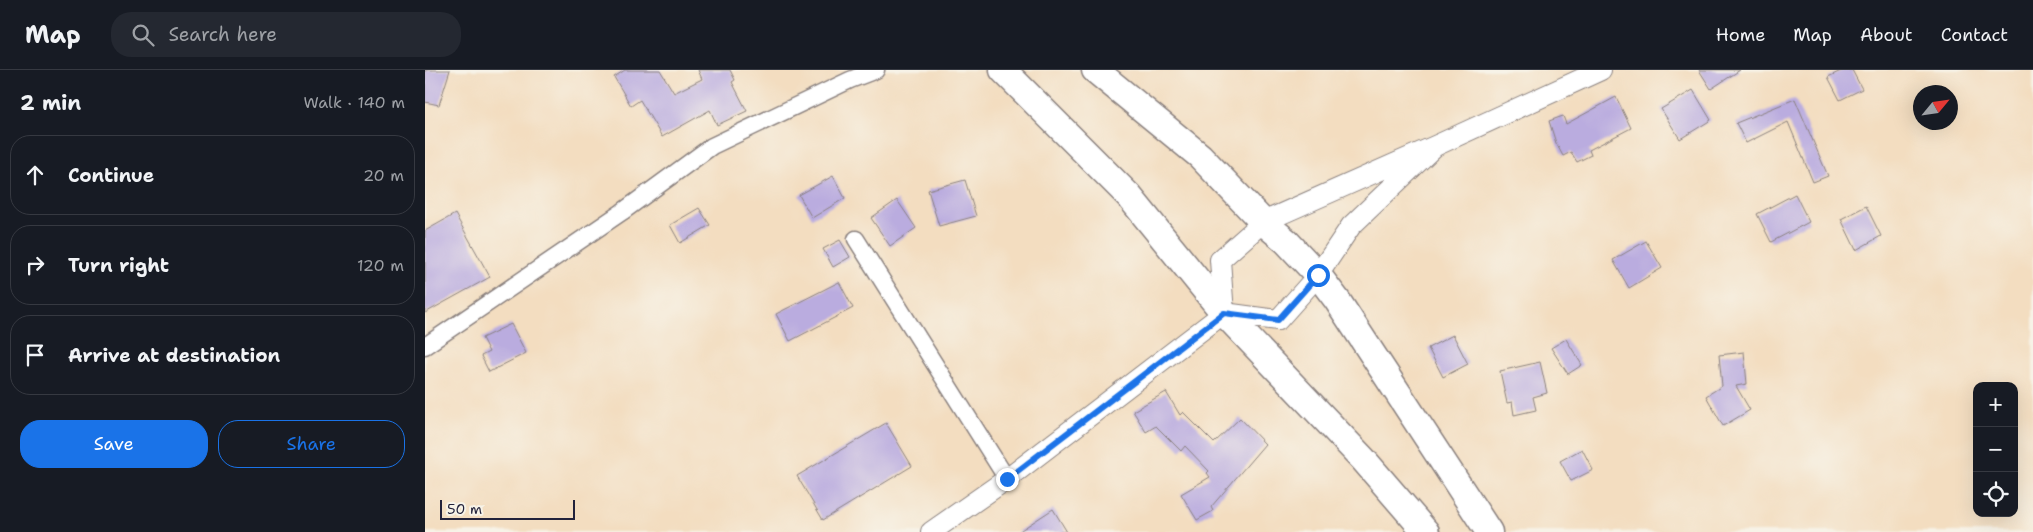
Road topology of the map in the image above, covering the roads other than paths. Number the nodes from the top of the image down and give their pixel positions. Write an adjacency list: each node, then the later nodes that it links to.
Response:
1 (877, 70): 10 (street)
2 (1003, 70): 9 (highway)
3 (1095, 70): 6 (highway)
4 (1601, 70): 5 (street)
5 (1435, 146): 6 (street); 8 (street)
6 (1263, 222): 8 (highway); 9 (street)
7 (856, 238): 11 (street)
8 (1318, 275): 9 (street); 14 (highway)
9 (1224, 313): 11 (street); 13 (highway)
10 (425, 346)
11 (1007, 479): 12 (street)
12 (931, 532)
13 (1426, 532)
14 (1489, 532)

